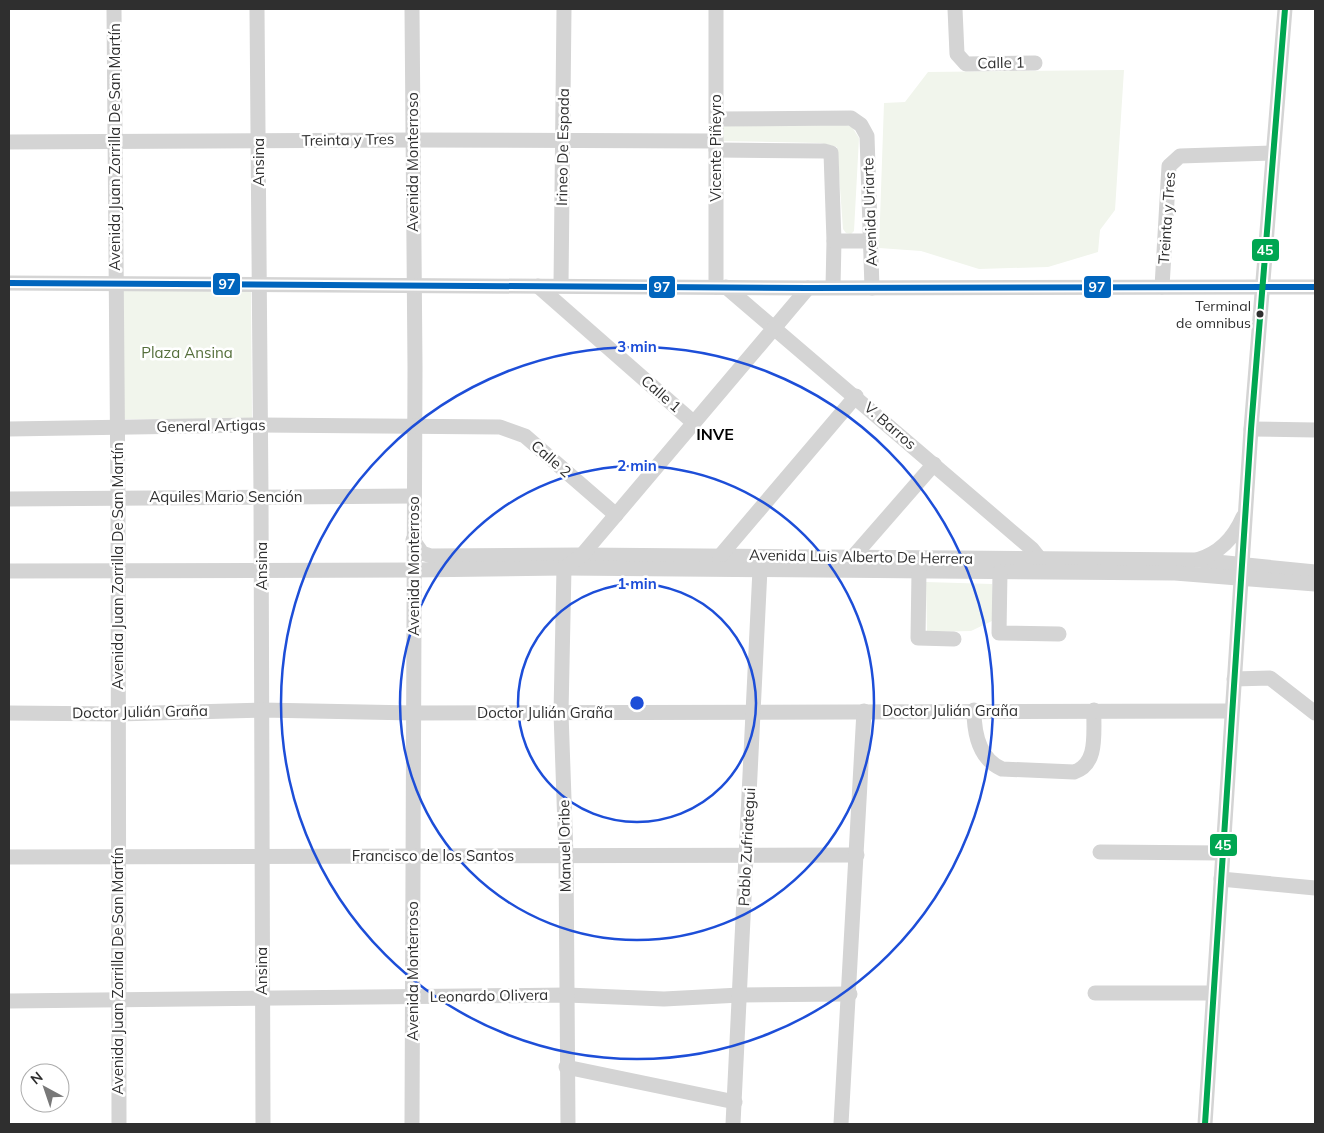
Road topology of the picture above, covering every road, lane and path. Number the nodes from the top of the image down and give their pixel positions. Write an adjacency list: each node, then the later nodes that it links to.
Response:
1 (114, 9): 14 (street, Avenida Juan Zorrilla De San Martín)
2 (257, 9): 13 (street, Ansina)
3 (412, 9): 10 (street, Avenida Monterroso)
4 (564, 9): 11 (street, Irineo De Espada)
5 (716, 9): 9 (street, Vicente Piñeyro)
6 (955, 9): 8 (street, Calle 1)
7 (1285, 9): 16 (street)
8 (1035, 63)
9 (717, 119): 15 (street, Vicente Piñeyro); 18 (street, Avenida Uriarte)
10 (413, 140): 11 (street, Treinta y Tres); 13 (street, Treinta y Tres); 22 (street, Avenida Monterroso)
11 (563, 140): 15 (street, Treinta y Tres); 23 (street, Irineo De Espada)
12 (9, 142): 14 (street, Treinta y Tres)
13 (259, 142): 14 (street, Treinta y Tres); 21 (street, Ansina)
14 (115, 143): 19 (street, Avenida Juan Zorrilla De San Martín)
15 (716, 146): 17 (street); 25 (street, Vicente Piñeyro)
16 (1273, 153): 27 (street, Treinta y Tres); 28 (street)
17 (834, 241): 18 (street); 26 (street)
18 (871, 241): 31 (street, Avenida Uriarte)
19 (116, 282): 20 (street); 21 (street); 36 (street, Avenida Juan Zorrilla De San Martín)
20 (9, 283)
21 (260, 284): 22 (street); 35 (street, Ansina)
22 (414, 285): 24 (street); 37 (street, Avenida Monterroso)
23 (561, 285): 24 (street); 25 (street)
24 (538, 286): 34 (street, Calle 1)
25 (721, 287): 30 (street); 32 (street, V. Barros)
26 (832, 287): 30 (street); 31 (street)
27 (1162, 287): 28 (street); 31 (street)
28 (1262, 287): 29 (street); 39 (street)
29 (1315, 287)
30 (808, 288): 32 (street)
31 (872, 288)
32 (775, 328): 33 (street, V. Barros); 34 (street)
33 (856, 396): 41 (street, V. Barros); 50 (street)
34 (694, 423): 47 (street)
35 (260, 425): 36 (street, General Artigas); 37 (street, General Artigas); 42 (street, Ansina)
36 (118, 427): 38 (street, General Artigas); 44 (street, Avenida Juan Zorrilla De San Martín)
37 (414, 427): 43 (street, Avenida Monterroso); 47 (street, Calle 2)
38 (9, 429)
39 (1251, 429): 40 (street); 46 (street)
40 (1315, 430)
41 (934, 464): 52 (street); 53 (street, V. Barros)
42 (262, 496): 43 (street, Aquiles Mario Sención); 44 (street, Aquiles Mario Sención); 59 (street, Ansina)
43 (413, 496): 48 (street, Avenida Monterroso)
44 (118, 497): 45 (street, Aquiles Mario Sención); 58 (street, Avenida Juan Zorrilla De San Martín)
45 (9, 499)
46 (1246, 511): 51 (street); 62 (street)
47 (616, 515): 49 (street)
48 (413, 540): 49 (street, Avenida Luis Alberto De Herrera); 55 (street, Avenida Monterroso)
49 (582, 555): 50 (street, Avenida Luis Alberto De Herrera); 54 (street)
50 (720, 556): 52 (street, Avenida Luis Alberto De Herrera)
51 (1197, 560): 53 (street, Avenida Luis Alberto De Herrera); 62 (street, Avenida Luis Alberto De Herrera)
52 (851, 564): 53 (street, Avenida Luis Alberto De Herrera); 56 (street, Avenida Luis Alberto De Herrera); 60 (street, Avenida Luis Alberto De Herrera)
53 (1040, 566): 61 (street, Avenida Luis Alberto De Herrera); 62 (street, Avenida Luis Alberto De Herrera)
54 (564, 568): 55 (street, Avenida Luis Alberto De Herrera); 56 (street, Avenida Luis Alberto De Herrera); 75 (street, Manuel Oribe)
55 (414, 570): 59 (street, Avenida Luis Alberto De Herrera); 78 (street, Avenida Monterroso)
56 (760, 570): 71 (street, Pablo Zufriategui)
57 (9, 571): 58 (street, Avenida Luis Alberto De Herrera)
58 (118, 571): 59 (street, Avenida Luis Alberto De Herrera); 77 (street, Avenida Juan Zorrilla De San Martín)
59 (262, 571): 68 (street, Ansina)
60 (919, 571): 61 (street, Avenida Luis Alberto De Herrera); 66 (street)
61 (1000, 572): 65 (street)
62 (1242, 572): 63 (street, Avenida Luis Alberto De Herrera); 64 (street, Avenida Luis Alberto De Herrera); 67 (street)
63 (1315, 572)
64 (1315, 584)
65 (1060, 634)
66 (954, 639)
67 (1234, 679): 73 (street); 76 (street)
68 (262, 710): 77 (street, Doctor Julián Graña); 78 (street, Doctor Julián Graña); 81 (street, Ansina)
69 (974, 710): 70 (street, Doctor Julián Graña); 70 (street); 72 (street, Doctor Julián Graña)
70 (1094, 710): 73 (street, Doctor Julián Graña)
71 (753, 711): 72 (street, Doctor Julián Graña); 75 (street, Doctor Julián Graña); 82 (street, Pablo Zufriategui)
72 (864, 711): 83 (street)
73 (1231, 711): 80 (street)
74 (9, 713): 77 (street, Doctor Julián Graña)
75 (561, 713): 78 (street, Doctor Julián Graña); 85 (street, Manuel Oribe)
76 (1315, 713)
77 (118, 714): 87 (street, Avenida Juan Zorrilla De San Martín)
78 (414, 714): 84 (street, Avenida Monterroso)
79 (1100, 852): 80 (street)
80 (1223, 853): 88 (street)
81 (261, 855): 84 (street, Francisco de los Santos); 87 (street, Francisco de los Santos); 96 (street, Ansina)
82 (746, 855): 83 (street, Francisco de los Santos); 85 (street, Francisco de los Santos); 94 (street, Pablo Zufriategui)
83 (857, 855): 92 (street)
84 (414, 856): 85 (street, Francisco de los Santos); 95 (street, Avenida Monterroso)
85 (566, 856): 93 (street, Manuel Oribe)
86 (9, 857): 87 (street, Francisco de los Santos)
87 (117, 857): 97 (street, Avenida Juan Zorrilla De San Martín)
88 (1221, 879): 89 (street); 91 (street)
89 (1315, 888)
90 (1095, 993): 91 (street)
91 (1213, 993): 107 (street)
92 (850, 994): 94 (street, Leonardo Olivera); 106 (street)
93 (567, 995): 94 (street, Leonardo Olivera); 95 (street, Leonardo Olivera); 99 (street, Manuel Oribe)
94 (740, 995): 100 (street, Pablo Zufriategui)
95 (413, 997): 96 (street, Leonardo Olivera); 103 (street, Avenida Monterroso)
96 (262, 998): 97 (street, Leonardo Olivera); 102 (street, Ansina)
97 (118, 1001): 98 (street, Leonardo Olivera); 101 (street, Avenida Juan Zorrilla De San Martín)
98 (9, 1002)
99 (566, 1067): 100 (street); 104 (street, Manuel Oribe)
100 (735, 1102): 105 (street, Pablo Zufriategui)
101 (119, 1124)
102 (263, 1124)
103 (412, 1124)
104 (568, 1124)
105 (733, 1124)
106 (841, 1124)
107 (1205, 1124)

